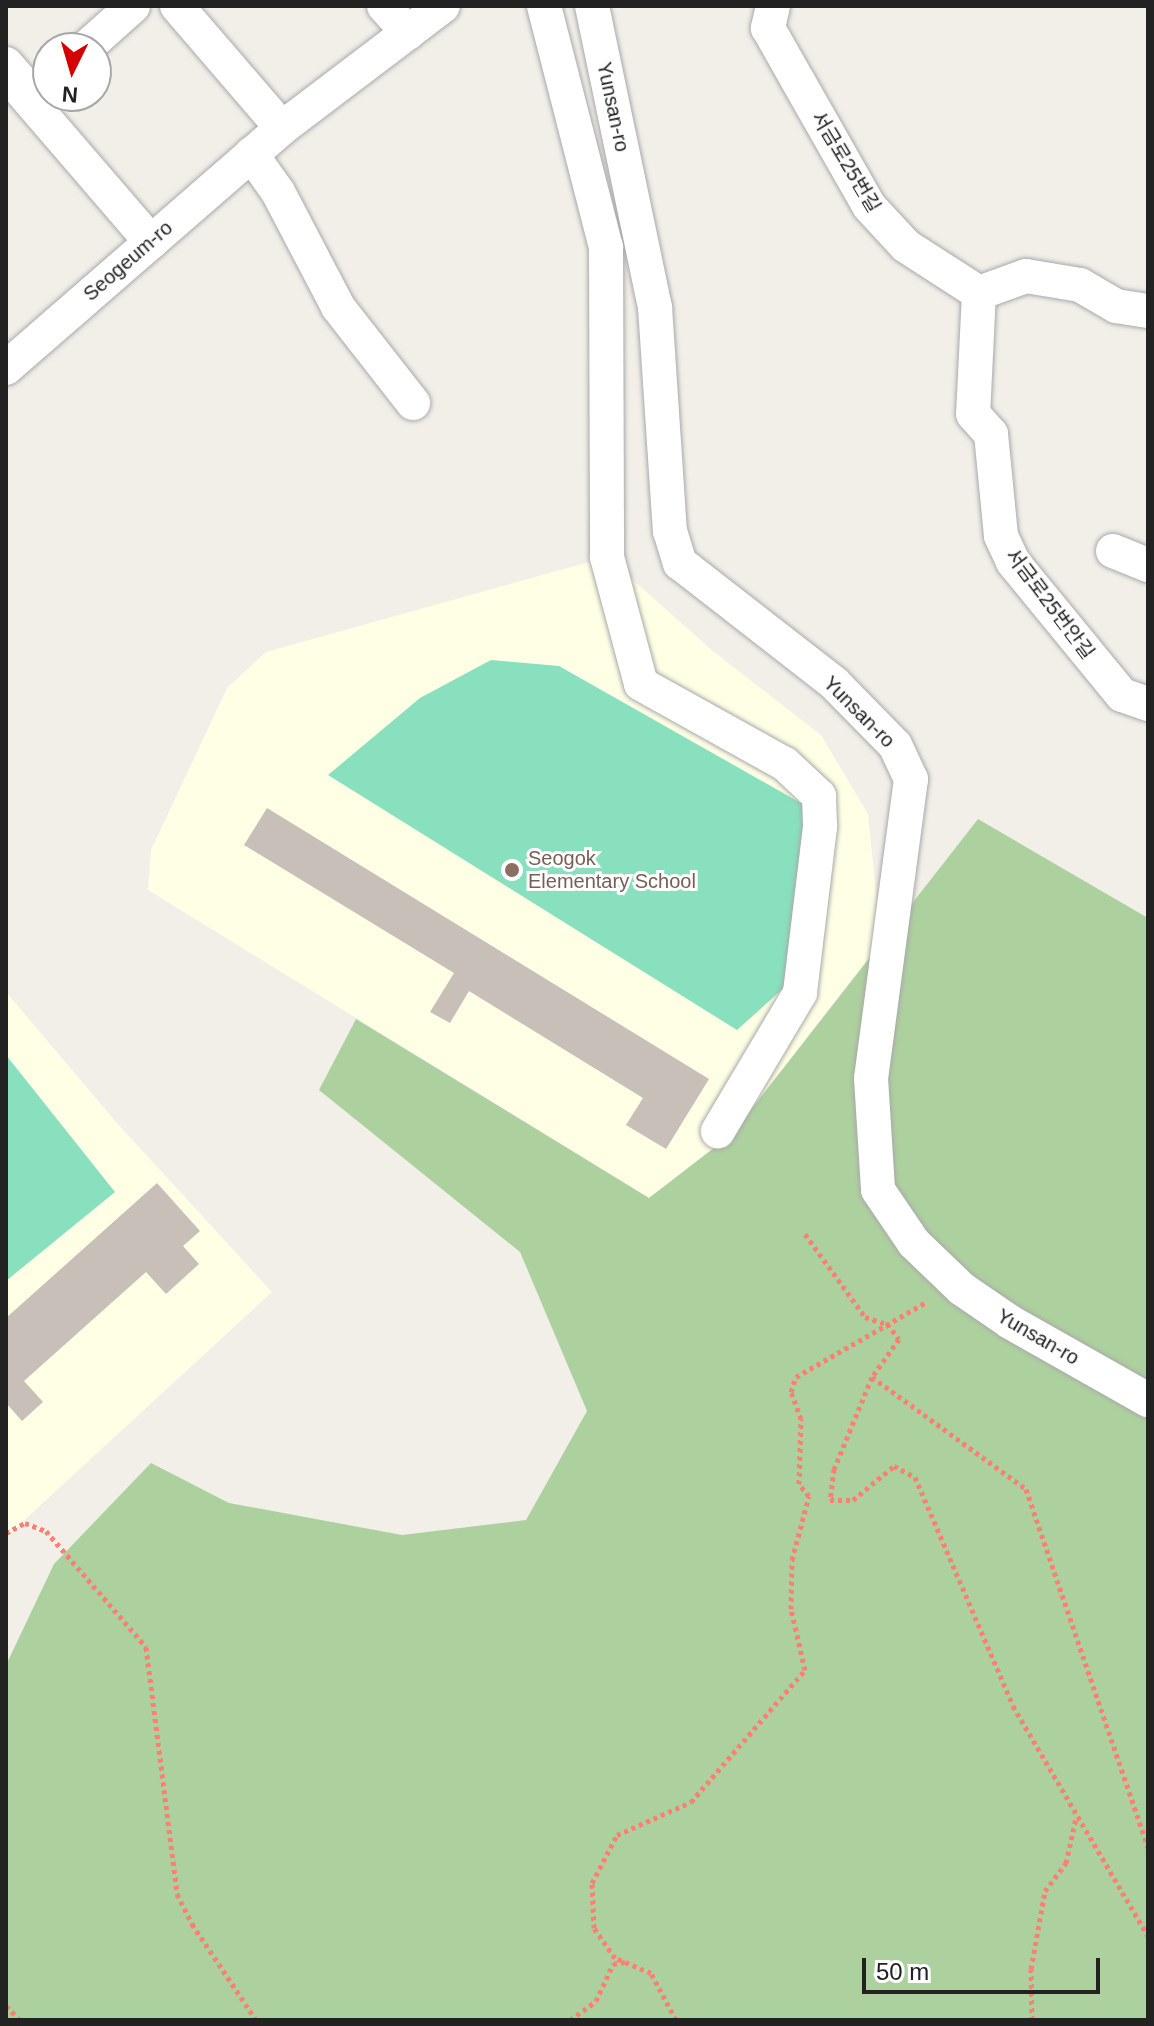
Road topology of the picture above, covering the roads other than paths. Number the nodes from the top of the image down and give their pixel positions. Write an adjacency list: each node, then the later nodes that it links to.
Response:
1 (133, 6): 8 (street)
2 (177, 6): 11 (street)
3 (384, 6): 9 (street)
4 (443, 6): 9 (street, Seogeum-ro)
5 (544, 6): 21 (street)
6 (592, 6): 22 (street, Yunsan-ro)
7 (773, 6): 14 (street, 서금로25번길)
8 (104, 32)
9 (408, 33): 11 (street, Seogeum-ro)
10 (22, 84): 13 (street)
11 (282, 128): 12 (street, Seogeum-ro)
12 (251, 154): 13 (street, Seogeum-ro); 17 (street)
13 (151, 242): 16 (street, Seogeum-ro)
14 (979, 293): 15 (street); 20 (street, 서금로25번안길)
15 (1148, 311)
16 (6, 368)
17 (413, 403)
18 (1113, 551): 19 (street)
19 (1148, 565)
20 (1148, 704)
21 (718, 1131)
22 (1148, 1400)

